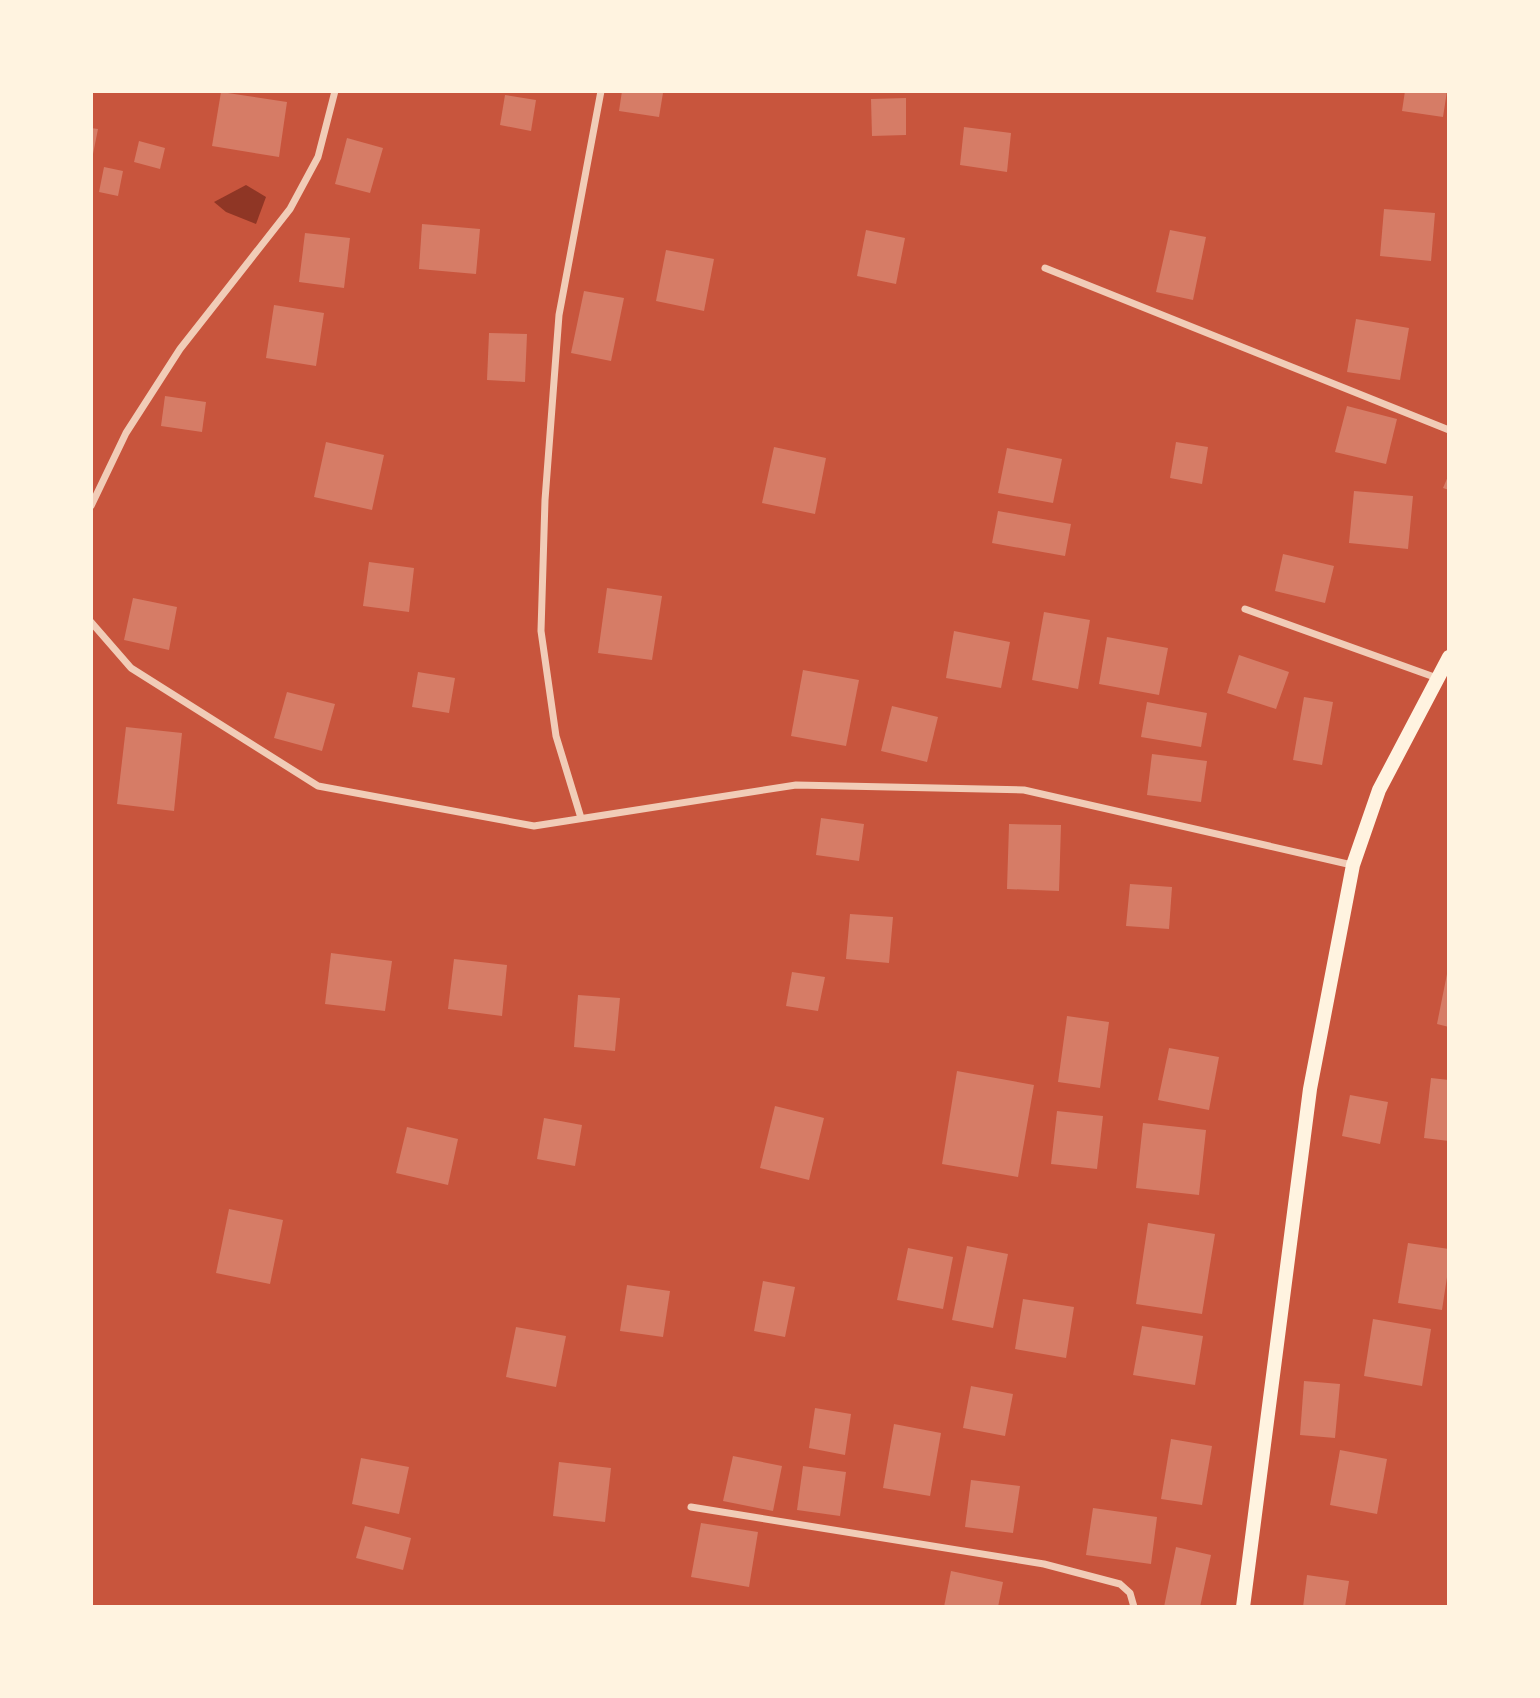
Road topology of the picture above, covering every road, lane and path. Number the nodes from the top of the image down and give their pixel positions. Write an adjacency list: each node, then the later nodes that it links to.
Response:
1 (335, 91): 5 (street)
2 (601, 91): 10 (street)
3 (1045, 268): 4 (street)
4 (1449, 430)
5 (91, 506)
6 (1245, 609): 9 (street)
7 (91, 622): 10 (street)
8 (1449, 657): 9 (main road)
9 (1437, 678): 11 (main road)
10 (581, 818): 11 (street)
11 (1353, 865): 14 (main road)
12 (691, 1507): 13 (street)
13 (1134, 1607)
14 (1243, 1607)

